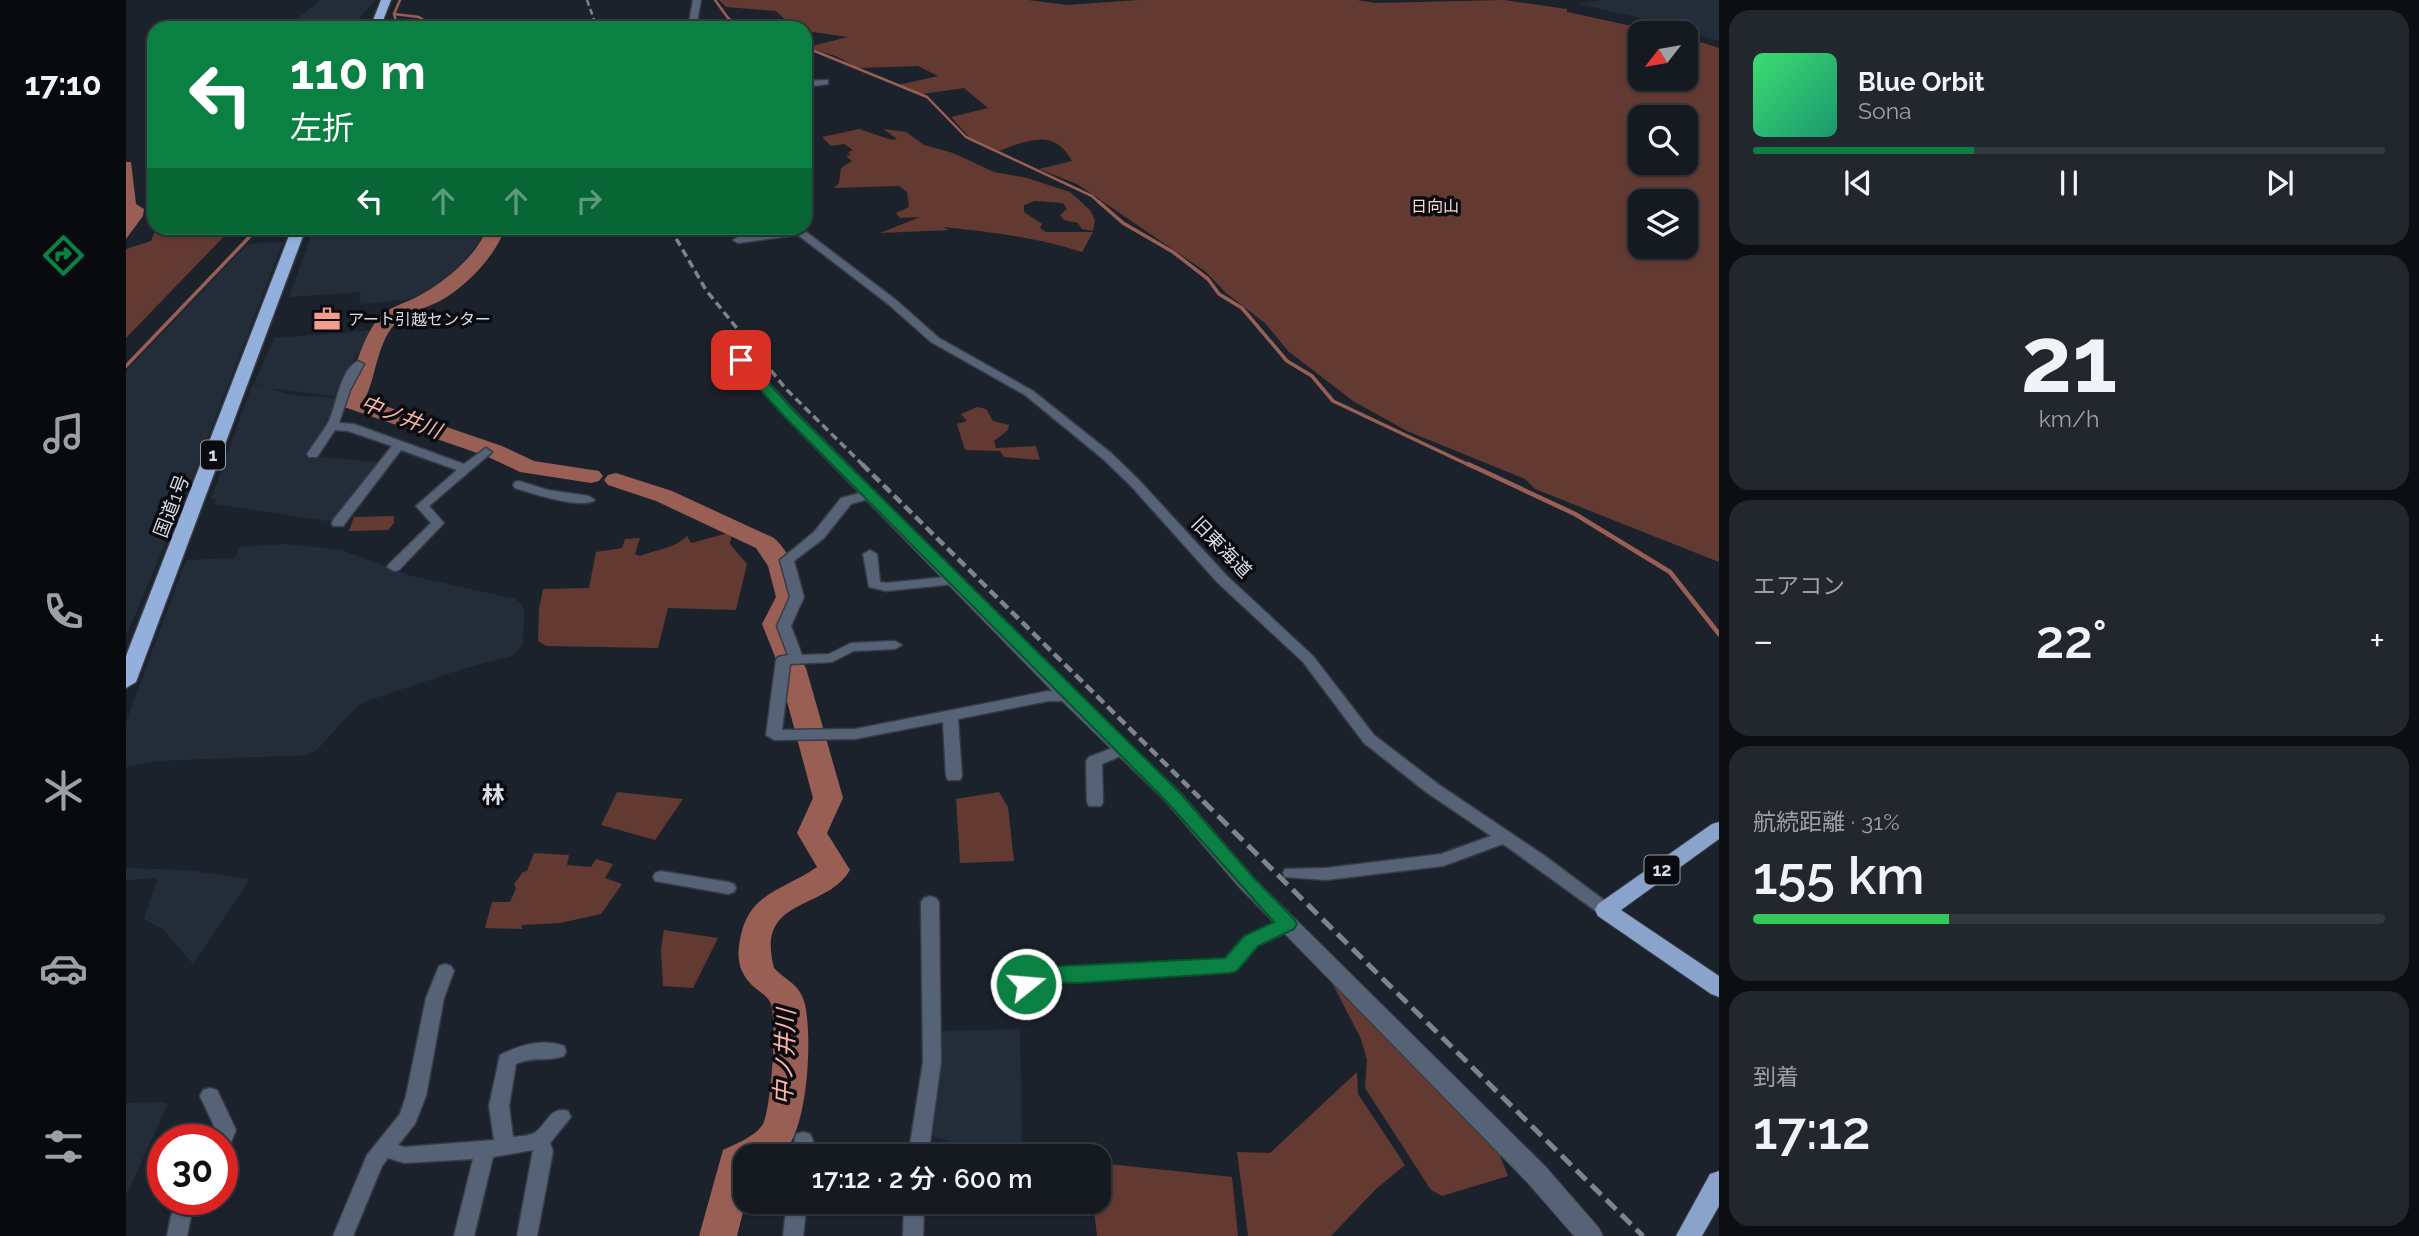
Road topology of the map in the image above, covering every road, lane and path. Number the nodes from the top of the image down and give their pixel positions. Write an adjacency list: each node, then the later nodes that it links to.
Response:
1 (386, 0): 3 (highway)
2 (698, 0): 4 (street)
3 (378, 21)
4 (694, 21)
5 (825, 82): 6 (street)
6 (812, 83)
7 (296, 235): 27 (highway, 国道1号 / 1)
8 (767, 235): 10 (street)
9 (803, 235): 34 (street, 旧東海道)
10 (738, 240)
11 (741, 360): 19 (street)
12 (358, 364): 13 (street)
13 (331, 426): 14 (street); 16 (street)
14 (399, 445): 17 (street); 21 (street)
15 (486, 453): 17 (street)
16 (313, 454)
17 (465, 468): 23 (street)
18 (519, 485): 20 (street)
19 (871, 494): 24 (street); 26 (street)
20 (589, 500)
21 (338, 523)
22 (870, 554): 24 (street)
23 (394, 567)
24 (955, 580): 28 (street)
25 (895, 645): 26 (street)
26 (797, 660): 29 (street)
27 (126, 682)
28 (1068, 696): 29 (street); 30 (street)
29 (950, 715): 31 (street)
30 (1123, 749): 32 (street); 40 (street)
31 (954, 776)
32 (1095, 802)
33 (1719, 829): 39 (main road, 12)
34 (1504, 837): 35 (street); 39 (street, 旧東海道)
35 (1291, 873)
36 (661, 877): 37 (street)
37 (728, 888)
38 (930, 902): 49 (street)
39 (1606, 910): 42 (main road)
40 (1287, 924): 43 (street); 62 (street)
41 (445, 971): 50 (street)
42 (1719, 988)
43 (1028, 1005)
44 (557, 1051): 51 (street)
45 (210, 1096): 47 (street)
46 (561, 1117): 48 (street)
47 (224, 1124)
48 (540, 1141): 51 (street); 59 (street)
49 (920, 1144)
50 (383, 1148): 51 (street); 57 (street)
51 (495, 1149): 58 (street)
52 (1719, 1182): 63 (main road)
53 (796, 1214): 60 (street)
54 (914, 1214): 61 (street)
55 (181, 1215): 56 (street)
56 (177, 1236)
57 (343, 1236)
58 (464, 1236)
59 (527, 1236)
60 (793, 1236)
61 (913, 1236)
62 (1590, 1236)
63 (1689, 1236)

